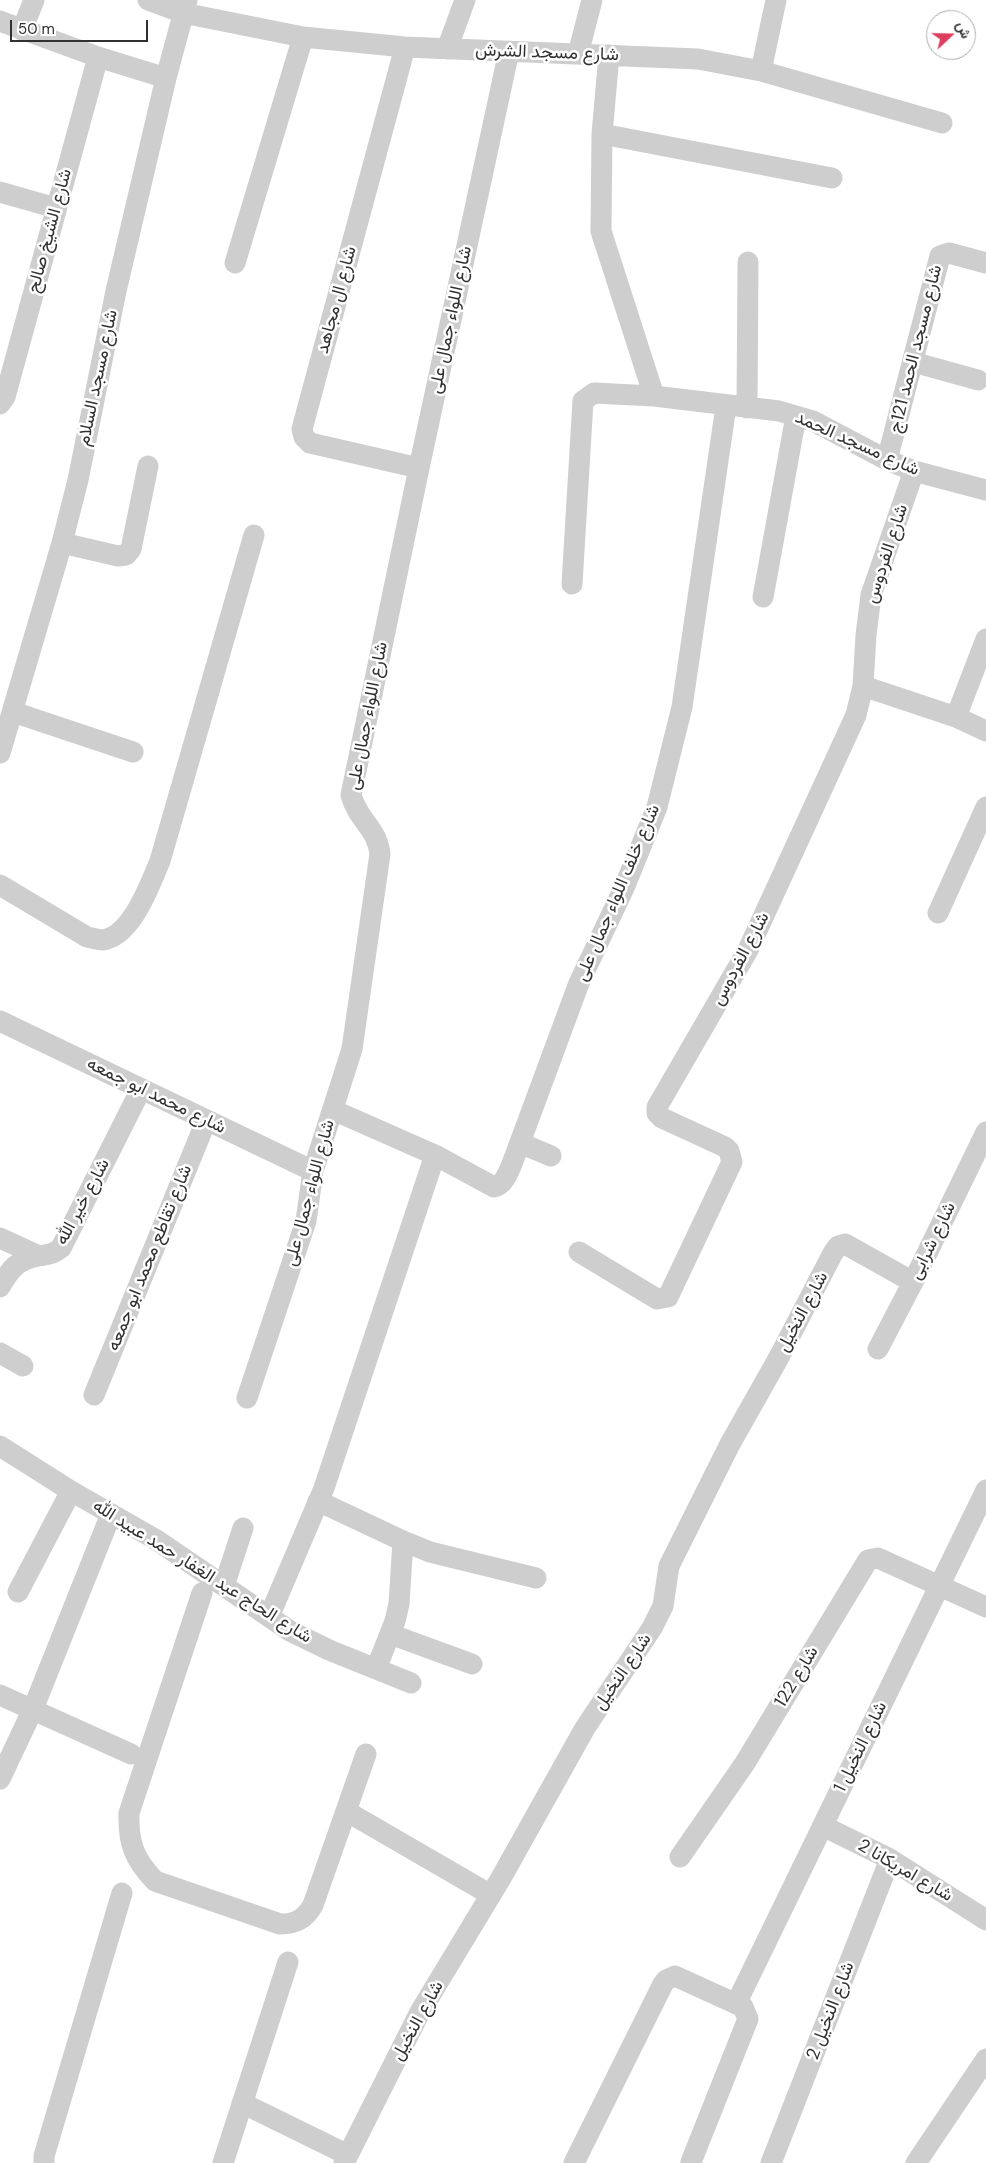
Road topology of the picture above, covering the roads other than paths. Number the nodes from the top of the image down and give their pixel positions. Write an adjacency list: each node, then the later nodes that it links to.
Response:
1 (34, 0): 8 (street)
2 (148, 0): 6 (street, شارع مسجد الشرش)
3 (465, 0): 11 (street)
4 (592, 0): 13 (street)
5 (776, 0): 16 (street)
6 (185, 6): 9 (street, شارع مسجد الشرش); 17 (street, شارع مسجد السلام)
7 (0, 21): 8 (street)
8 (22, 30): 15 (street)
9 (303, 37): 10 (street, شارع مسجد الشرش); 24 (street)
10 (405, 47): 11 (street, شارع مسجد الشرش); 35 (street, شارع ال مجاهد)
11 (448, 49): 12 (street, شارع مسجد الشرش)
12 (509, 51): 13 (street, شارع مسجد الشرش); 35 (street, شارع اللواء جمال على)
13 (578, 54): 14 (street, شارع مسجد الشرش)
14 (609, 56): 16 (street, شارع مسجد الشرش); 19 (street)
15 (98, 57): 17 (street); 22 (street, شارع الشيخ صالح)
16 (761, 71): 18 (street, شارع مسجد الشرش)
17 (166, 78): 39 (street, شارع مسجد السلام)
18 (942, 123)
19 (602, 134): 20 (street); 28 (street)
20 (832, 178)
21 (0, 192): 22 (street)
22 (56, 208): 29 (street, شارع الشيخ صالح)
23 (748, 262): 31 (street)
24 (235, 263)
25 (986, 263): 26 (street, شارع مسجد الحمد 121ج)
26 (913, 362): 27 (street); 33 (street, شارع مسجد الحمد 121ج)
27 (978, 380)
28 (654, 396): 30 (street, شارع مسجد الحمد); 40 (street, شارع مسجد الحمد)
29 (0, 404)
30 (726, 406): 31 (street, شارع مسجد الحمد); 57 (street, شارع خلف اللواء جمال على)
31 (747, 408): 32 (street, شارع مسجد الحمد)
32 (796, 416): 33 (street, شارع مسجد الحمد); 41 (street)
33 (887, 460): 36 (street, شارع مسجد الحمد)
34 (148, 466): 39 (street)
35 (419, 468): 54 (street, شارع اللواء جمال على)
36 (914, 471): 37 (street, شارع مسجد الحمد); 43 (street, شارع الفردوس)
37 (986, 490)
38 (254, 535): 50 (street)
39 (62, 543): 44 (street, شارع مسجد السلام)
40 (572, 584)
41 (763, 597)
42 (986, 639): 45 (street)
43 (863, 686): 45 (street); 62 (street, شارع الفردوس)
44 (13, 712): 47 (street); 48 (street, شارع مسجد السلام)
45 (956, 717): 46 (street)
46 (986, 731)
47 (133, 752)
48 (0, 753)
49 (986, 807): 51 (street)
50 (0, 885)
51 (938, 913)
52 (0, 1021): 53 (street, شارع محمد ابو جمعه)
53 (141, 1089): 55 (street, شارع محمد ابو جمعه); 63 (street, شارع خير الله)
54 (333, 1110): 58 (street, شارع خلف اللواء جمال على); 60 (street, شارع اللواء جمال على)
55 (206, 1121): 60 (street, شارع محمد ابو جمعه); 69 (street, شارع تقاطع محمد ابو جمعه)
56 (986, 1132): 64 (street, شارع شرابى)
57 (520, 1143): 58 (street, شارع خلف اللواء جمال على); 59 (street)
58 (435, 1155): 74 (street)
59 (551, 1156)
60 (313, 1171): 70 (street, شارع اللواء جمال على)
61 (0, 1238): 63 (street)
62 (579, 1252)
63 (39, 1256): 65 (street, شارع خير الله)
64 (913, 1282): 66 (street, شارع شرابى); 99 (street, شارع النخيل)
65 (0, 1287)
66 (878, 1349)
67 (0, 1353): 68 (street)
68 (23, 1366)
69 (94, 1395)
70 (247, 1398)
71 (0, 1446): 72 (street, شارع الحاج عبد الغفار حمد عبيد الله)
72 (71, 1490): 75 (street, شارع الحاج عبد الغفار حمد عبيد الله); 81 (street)
73 (986, 1490): 79 (street, شارع النخيل 1)
74 (318, 1501): 77 (street); 84 (street)
75 (111, 1514): 80 (street, شارع الحاج عبد الغفار حمد عبيد الله); 90 (street)
76 (243, 1528): 80 (street)
77 (403, 1542): 78 (street); 85 (street)
78 (536, 1578)
79 (940, 1585): 83 (street, شارع 122); 95 (street, شارع النخيل 1); 96 (street, شارع 122)
80 (224, 1586): 84 (street, شارع الحاج عبد الغفار حمد عبيد الله)
81 (18, 1592)
82 (202, 1593): 94 (street)
83 (986, 1607)
84 (269, 1617): 87 (street, شارع الحاج عبد الغفار حمد عبيد الله)
85 (390, 1634): 86 (street); 87 (street)
86 (472, 1664)
87 (376, 1669): 88 (street, شارع الحاج عبد الغفار حمد عبيد الله)
88 (411, 1683)
89 (0, 1695): 90 (street)
90 (33, 1709): 91 (street); 93 (street)
91 (131, 1754)
92 (366, 1754): 94 (street)
93 (0, 1779)
94 (346, 1811): 99 (street)
95 (823, 1826): 97 (street, شارع امريكانا 2); 102 (street, شارع النخيل 1)
96 (680, 1858)
97 (890, 1859): 100 (street, شارع امريكانا 2); 110 (street, شارع النخيل 2)
98 (122, 1893): 107 (street)
99 (491, 1894): 105 (street, شارع النخيل)
100 (986, 1920)
101 (288, 1962): 104 (street)
102 (736, 2004): 106 (street); 109 (street)
103 (986, 2058): 111 (street)
104 (242, 2103): 105 (street); 108 (street)
105 (346, 2159)
106 (690, 2162)
107 (44, 2163)
108 (223, 2163)
109 (574, 2163)
110 (771, 2163)
111 (916, 2163)

